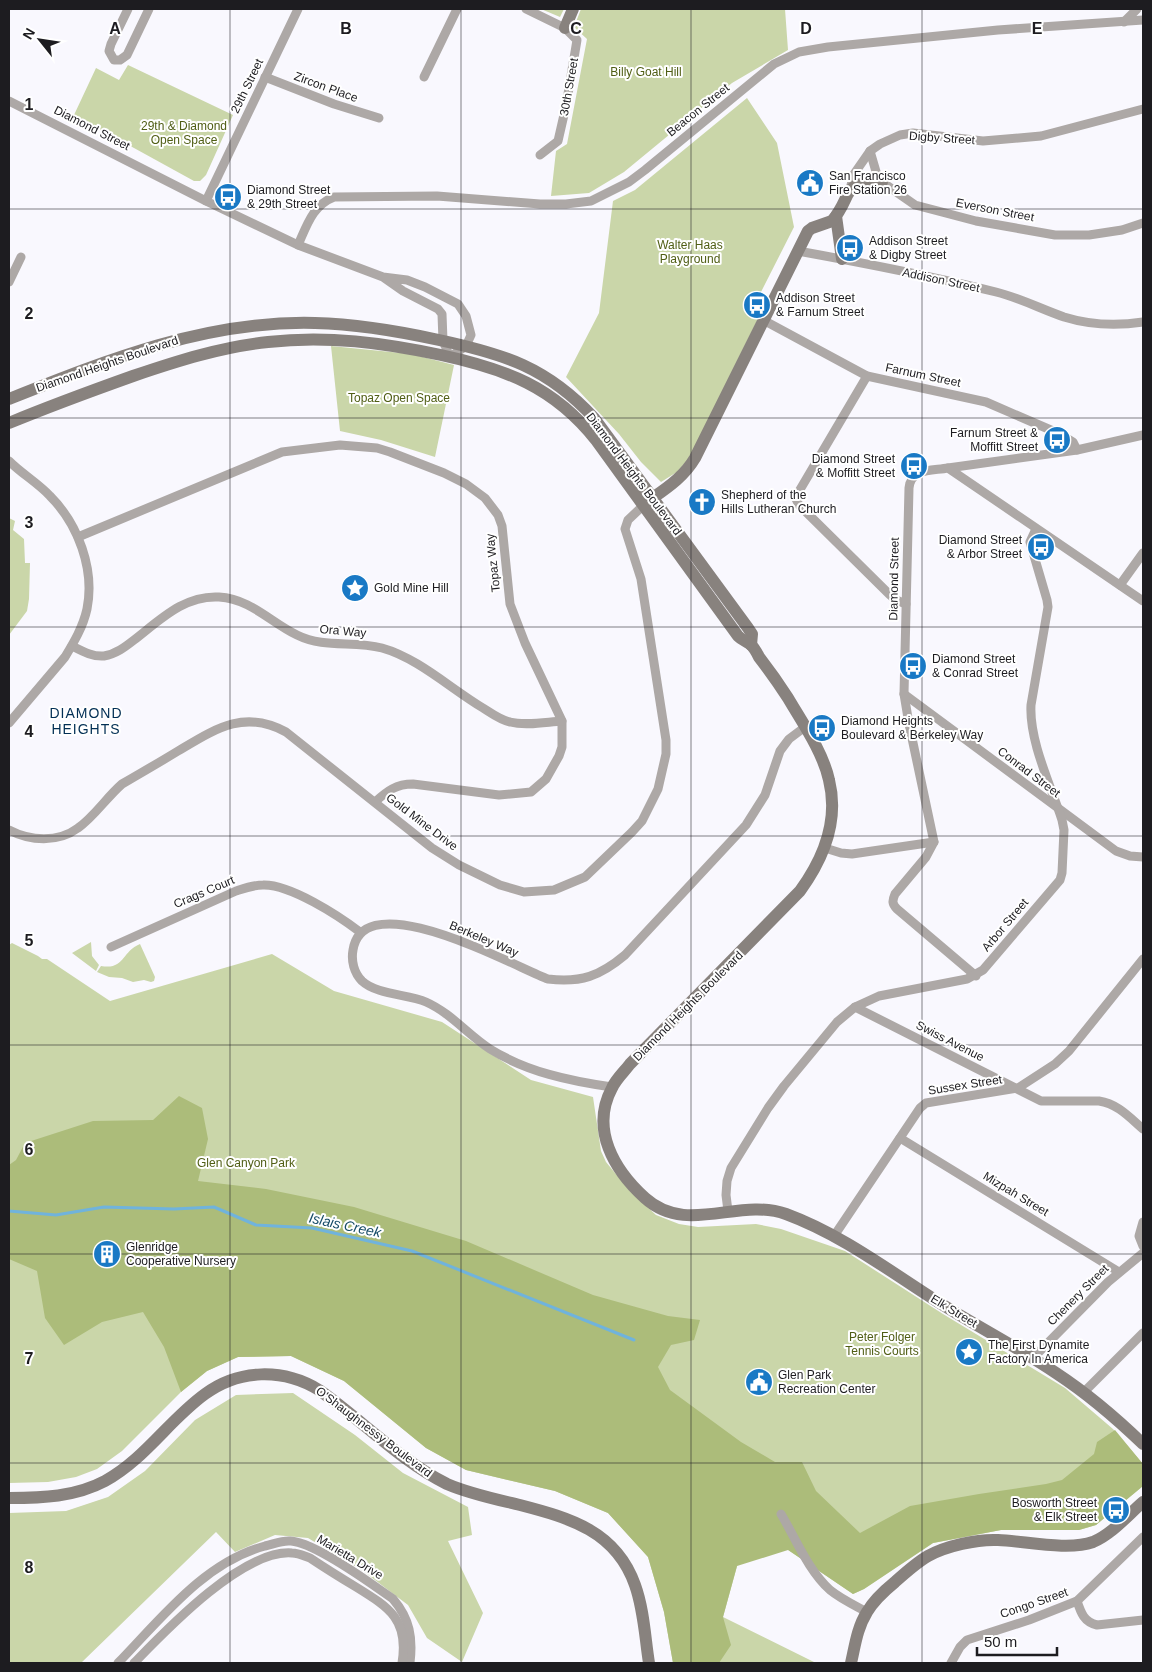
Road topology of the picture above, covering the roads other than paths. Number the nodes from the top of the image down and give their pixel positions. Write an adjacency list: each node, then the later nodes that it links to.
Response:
1 (128, 9): 2 (street)
2 (149, 9)
3 (298, 9): 11 (street, 29th Street)
4 (457, 9): 12 (street)
5 (526, 9): 10 (street)
6 (573, 9): 10 (main road)
7 (1137, 9): 9 (street)
8 (1143, 20): 9 (street, Beacon Street)
9 (1124, 22): 23 (street, Beacon Street)
10 (565, 28): 17 (street, 30th Street)
11 (265, 77): 15 (street, Zircon Place); 20 (street, 29th Street)
12 (424, 77)
13 (9, 100): 20 (street, Diamond Street)
14 (1143, 108): 16 (street, Digby Street)
15 (379, 118)
16 (870, 151): 18 (street); 19 (street, Digby Street)
17 (540, 155)
18 (882, 182): 19 (main road); 22 (street, Everson Street)
19 (850, 189): 21 (main road, Digby Street)
20 (206, 201): 23 (street, Diamond Street)
21 (836, 216): 24 (main road); 26 (main road)
22 (1143, 223)
23 (298, 245): 27 (street, Diamond Street)
24 (798, 251): 26 (street, Addison Street); 29 (main road)
25 (21, 257): 28 (street)
26 (842, 259): 30 (street, Addison Street)
27 (383, 277): 31 (street, Diamond Street); 32 (street, Diamond Street)
28 (9, 282)
29 (763, 320): 34 (street, Farnum Street); 41 (main road)
30 (1143, 322)
31 (443, 341): 32 (main road, Diamond Heights Boulevard); 33 (street, Diamond Street); 35 (main road, Diamond Heights Boulevard)
32 (466, 346): 33 (street); 41 (main road, Diamond Heights Boulevard)
33 (450, 357): 36 (main road, Diamond Heights Boulevard); 42 (main road, Diamond Heights Boulevard)
34 (867, 376): 38 (street, Farnum Street); 48 (street)
35 (9, 399)
36 (9, 423)
37 (1143, 435): 38 (street, Diamond Street)
38 (1077, 450): 40 (street, Diamond Street)
39 (9, 461): 44 (street)
40 (948, 468): 43 (street); 48 (street, Diamond Street)
41 (654, 497): 42 (street); 49 (main road, Diamond Heights Boulevard)
42 (642, 505): 49 (main road, Diamond Heights Boulevard); 55 (street, Gold Mine Drive)
43 (1036, 529): 46 (street); 56 (street, Arbor Street)
44 (78, 537): 50 (street); 52 (street, Topaz Way)
45 (1143, 553): 46 (street)
46 (1120, 585): 47 (street)
47 (1143, 601)
48 (906, 604): 51 (street, Diamond Street)
49 (751, 645): 54 (main road, Diamond Heights Boulevard)
50 (72, 646): 52 (street, Ora Way); 53 (street)
51 (904, 694): 56 (street, Conrad Street); 58 (street, Diamond Street)
52 (562, 721): 55 (street, Topaz Way)
53 (9, 723)
54 (805, 727): 59 (main road, Diamond Heights Boulevard); 61 (street, Berkeley Way)
55 (375, 802): 57 (street, Gold Mine Drive)
56 (1059, 810): 60 (street, Conrad Street); 64 (street, Arbor Street)
57 (9, 830)
58 (934, 842): 59 (street); 64 (street)
59 (825, 848): 66 (main road, Diamond Heights Boulevard)
60 (1143, 857)
61 (360, 932): 62 (street, Crags Court); 66 (street)
62 (111, 947)
63 (1143, 959): 67 (street, Sussex Street)
64 (976, 976): 65 (street)
65 (855, 1007): 67 (street, Swiss Avenue); 70 (street)
66 (612, 1087): 70 (main road, Diamond Heights Boulevard)
67 (1018, 1088): 68 (street, Swiss Avenue); 69 (street, Sussex Street)
68 (1143, 1129)
69 (900, 1138): 72 (street, Sussex Street); 75 (street, Mizpah Street)
70 (728, 1211): 72 (main road, Diamond Heights Boulevard)
71 (1143, 1222): 73 (street)
72 (834, 1236): 77 (main road, Elk Street)
73 (1143, 1246)
74 (1143, 1252): 75 (street, Chenery Street)
75 (1120, 1272): 77 (street, Chenery Street)
76 (1143, 1333): 78 (street)
77 (1033, 1358): 78 (main road, Elk Street)
78 (1084, 1392): 79 (main road, Elk Street)
79 (1143, 1444)
80 (9, 1498): 92 (main road, O'Shaughnessy Boulevard)
81 (1143, 1502): 85 (main road)
82 (781, 1514): 85 (street)
83 (1143, 1537): 84 (street, Congo Street)
84 (1077, 1601): 86 (street); 94 (street, Congo Street)
85 (867, 1612): 93 (main road)
86 (1143, 1620)
87 (404, 1628): 88 (street, Marietta Drive); 89 (street, Marietta Drive); 90 (street, Marietta Drive); 91 (street, Marietta Drive)
88 (118, 1663)
89 (134, 1663)
90 (402, 1663)
91 (410, 1663)
92 (649, 1663)
93 (851, 1663)
94 (951, 1663)

